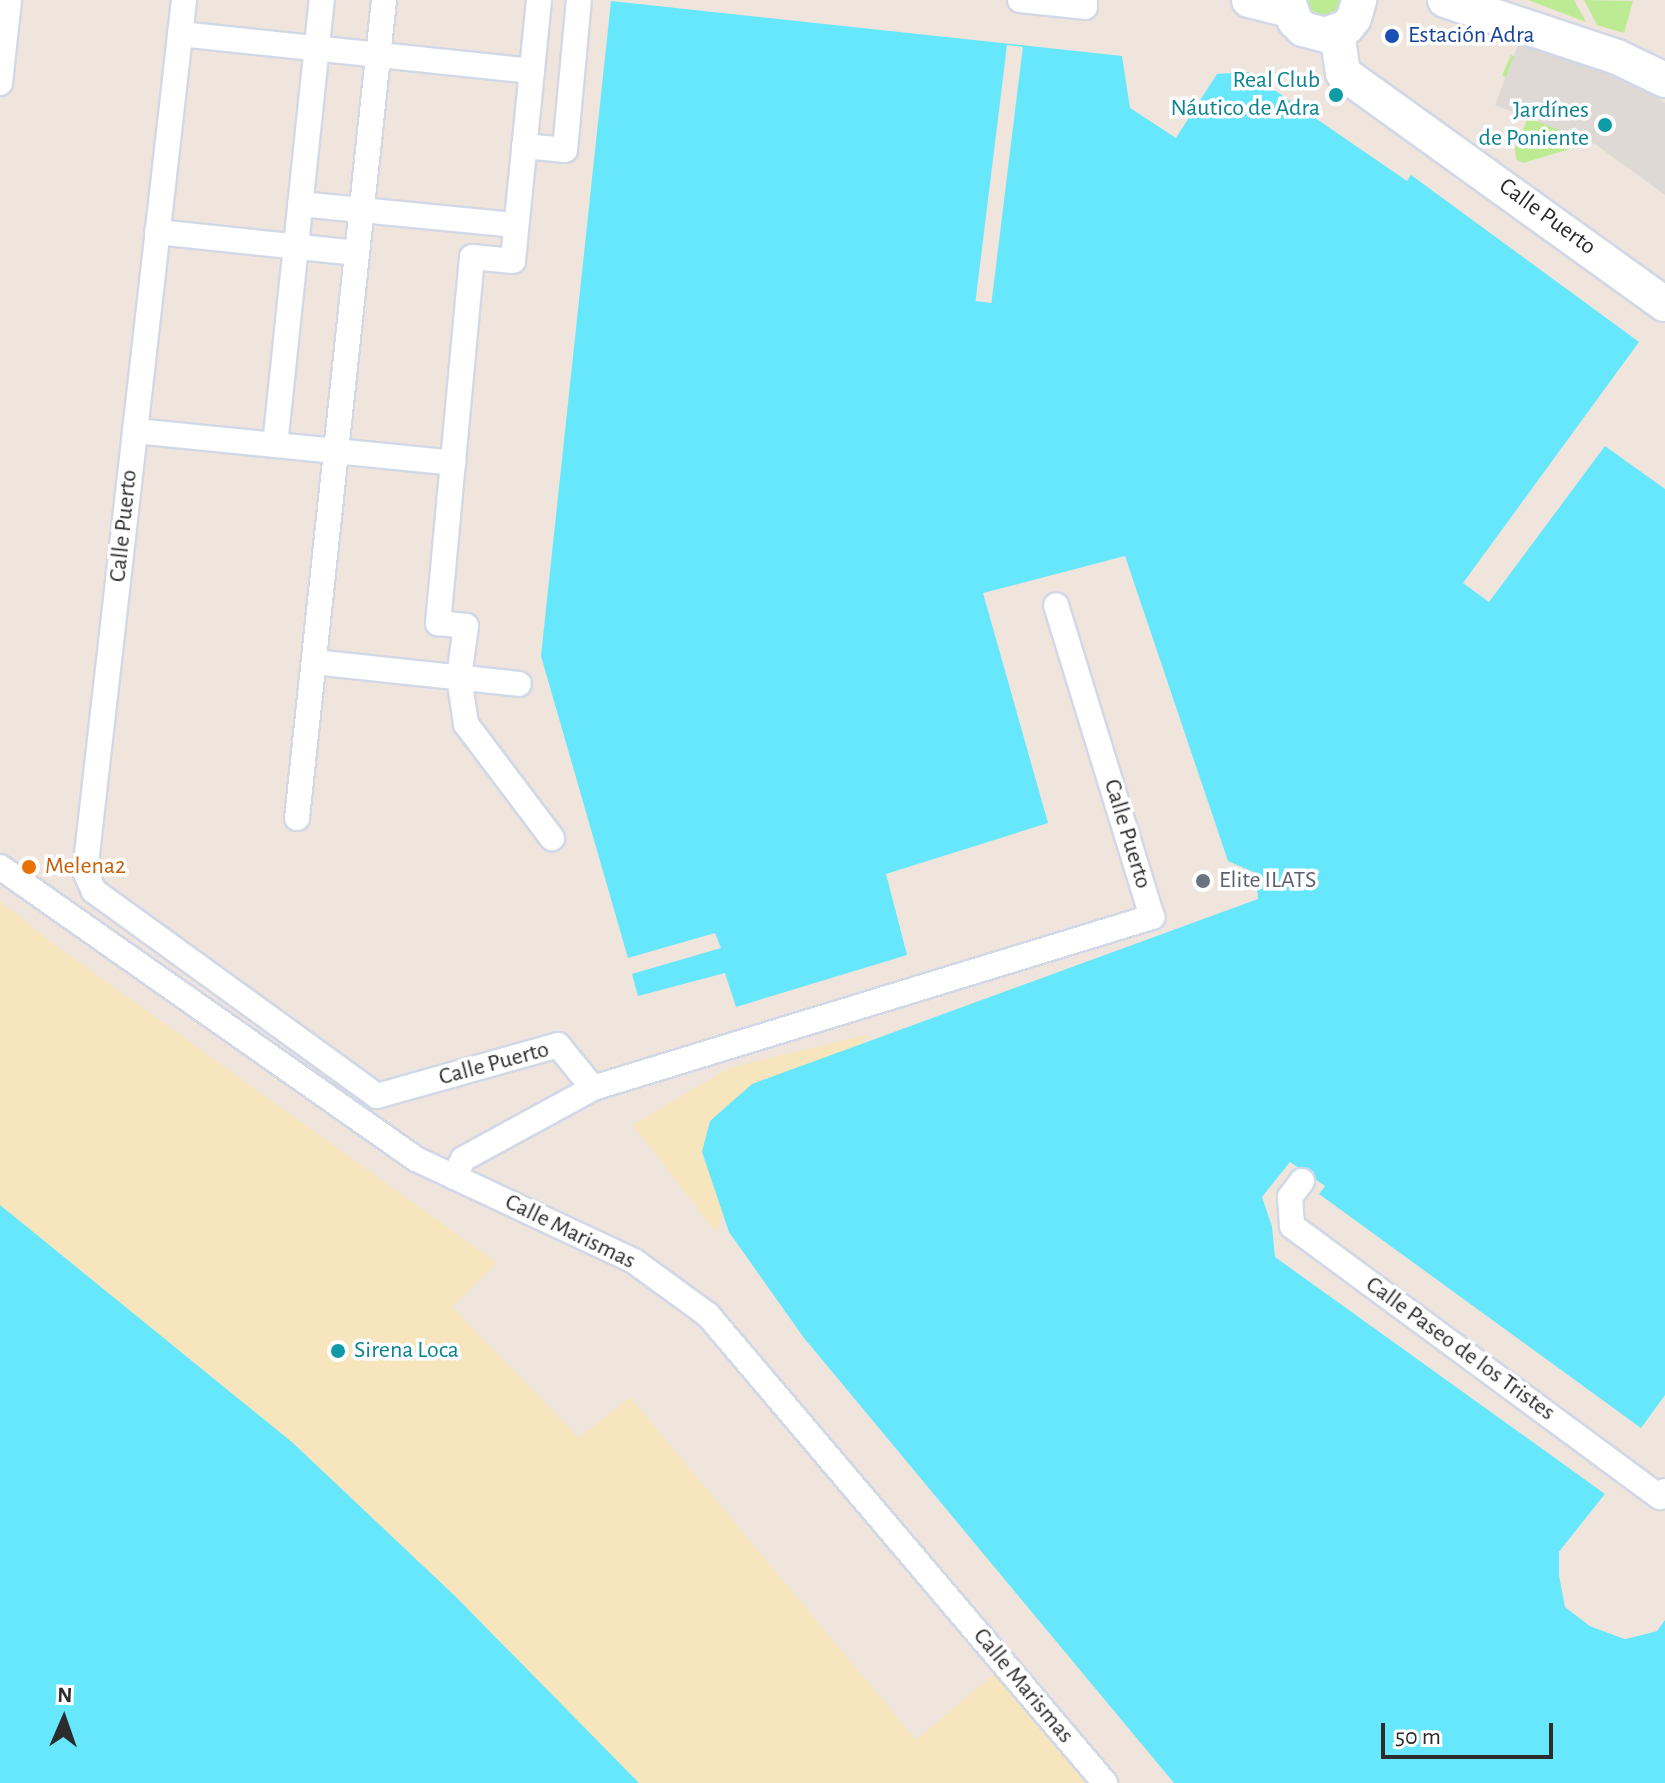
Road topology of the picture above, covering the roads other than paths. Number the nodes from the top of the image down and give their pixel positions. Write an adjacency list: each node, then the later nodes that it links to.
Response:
1 (9, 0): 20 (street)
2 (184, 0): 15 (street, Calle Puerto)
3 (322, 0): 16 (street)
4 (384, 0): 17 (street)
5 (539, 0): 18 (street)
6 (579, 0): 21 (street)
7 (1020, 0): 8 (street)
8 (1085, 0)
9 (1249, 0): 12 (street)
10 (1359, 0): 14 (street)
11 (1445, 0): 13 (street)
12 (1289, 5): 14 (street)
13 (1494, 8): 19 (street)
14 (1337, 33): 28 (street, Calle Puerto)
15 (180, 34): 16 (street); 25 (street, Calle Puerto)
16 (317, 48): 17 (street); 22 (street)
17 (378, 55): 18 (street); 23 (street)
18 (532, 71): 21 (street)
19 (1665, 80)
20 (0, 83)
21 (524, 146): 24 (street)
22 (300, 204): 23 (street); 26 (street)
23 (361, 210): 24 (street); 27 (street)
24 (516, 225): 32 (street)
25 (157, 232): 26 (street); 29 (street, Calle Puerto)
26 (296, 247): 27 (street); 30 (street)
27 (357, 253): 31 (street)
28 (1665, 304)
29 (135, 431): 30 (street); 40 (street, Calle Puerto)
30 (275, 445): 31 (street)
31 (336, 452): 32 (street); 34 (street)
32 (453, 463): 35 (street)
33 (1056, 605): 40 (street, Calle Puerto)
34 (314, 662): 35 (street); 37 (street)
35 (459, 677): 36 (street); 38 (street)
36 (519, 684)
37 (297, 818)
38 (552, 838)
39 (0, 867): 41 (street, Calle Marismas)
40 (593, 1088): 41 (street)
41 (454, 1177): 44 (street, Calle Marismas)
42 (1302, 1181): 43 (street, Calle Paseo de los Tristes)
43 (1665, 1491)
44 (1105, 1783)

